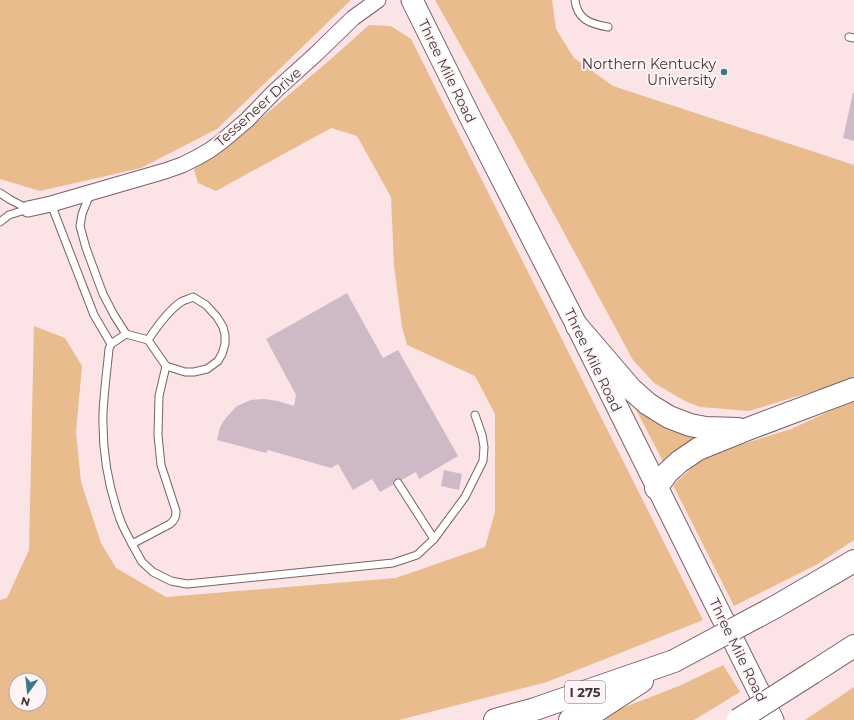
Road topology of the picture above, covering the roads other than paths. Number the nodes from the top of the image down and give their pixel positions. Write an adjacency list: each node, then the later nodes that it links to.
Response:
1 (378, 0): 6 (street, Tesseneer Drive)
2 (412, 0): 10 (main road, Three Mile Road)
3 (575, 0): 4 (lane)
4 (608, 27)
5 (0, 193): 8 (lane)
6 (90, 193): 7 (street, Tesseneer Drive); 11 (lane)
7 (51, 204): 8 (street, Tesseneer Drive); 13 (lane)
8 (28, 209): 9 (lane)
9 (0, 222)
10 (577, 326): 17 (highway); 19 (main road, Three Mile Road)
11 (126, 334): 12 (lane); 13 (lane)
12 (148, 340): 14 (lane); 14 (lane)
13 (111, 344): 21 (lane)
14 (166, 366): 21 (lane)
15 (854, 389): 17 (highway)
16 (476, 414): 20 (lane)
17 (745, 430): 19 (highway)
18 (398, 483): 20 (lane)
19 (656, 488): 28 (main road, Three Mile Road)
20 (434, 539): 21 (lane)
21 (132, 544)
22 (854, 561): 24 (highway, I 275, bridge)
23 (854, 646): 27 (highway, bridge)
24 (674, 661): 25 (highway, I 275); 26 (highway)
25 (495, 720)
26 (570, 720)
27 (738, 720)
28 (772, 720)

